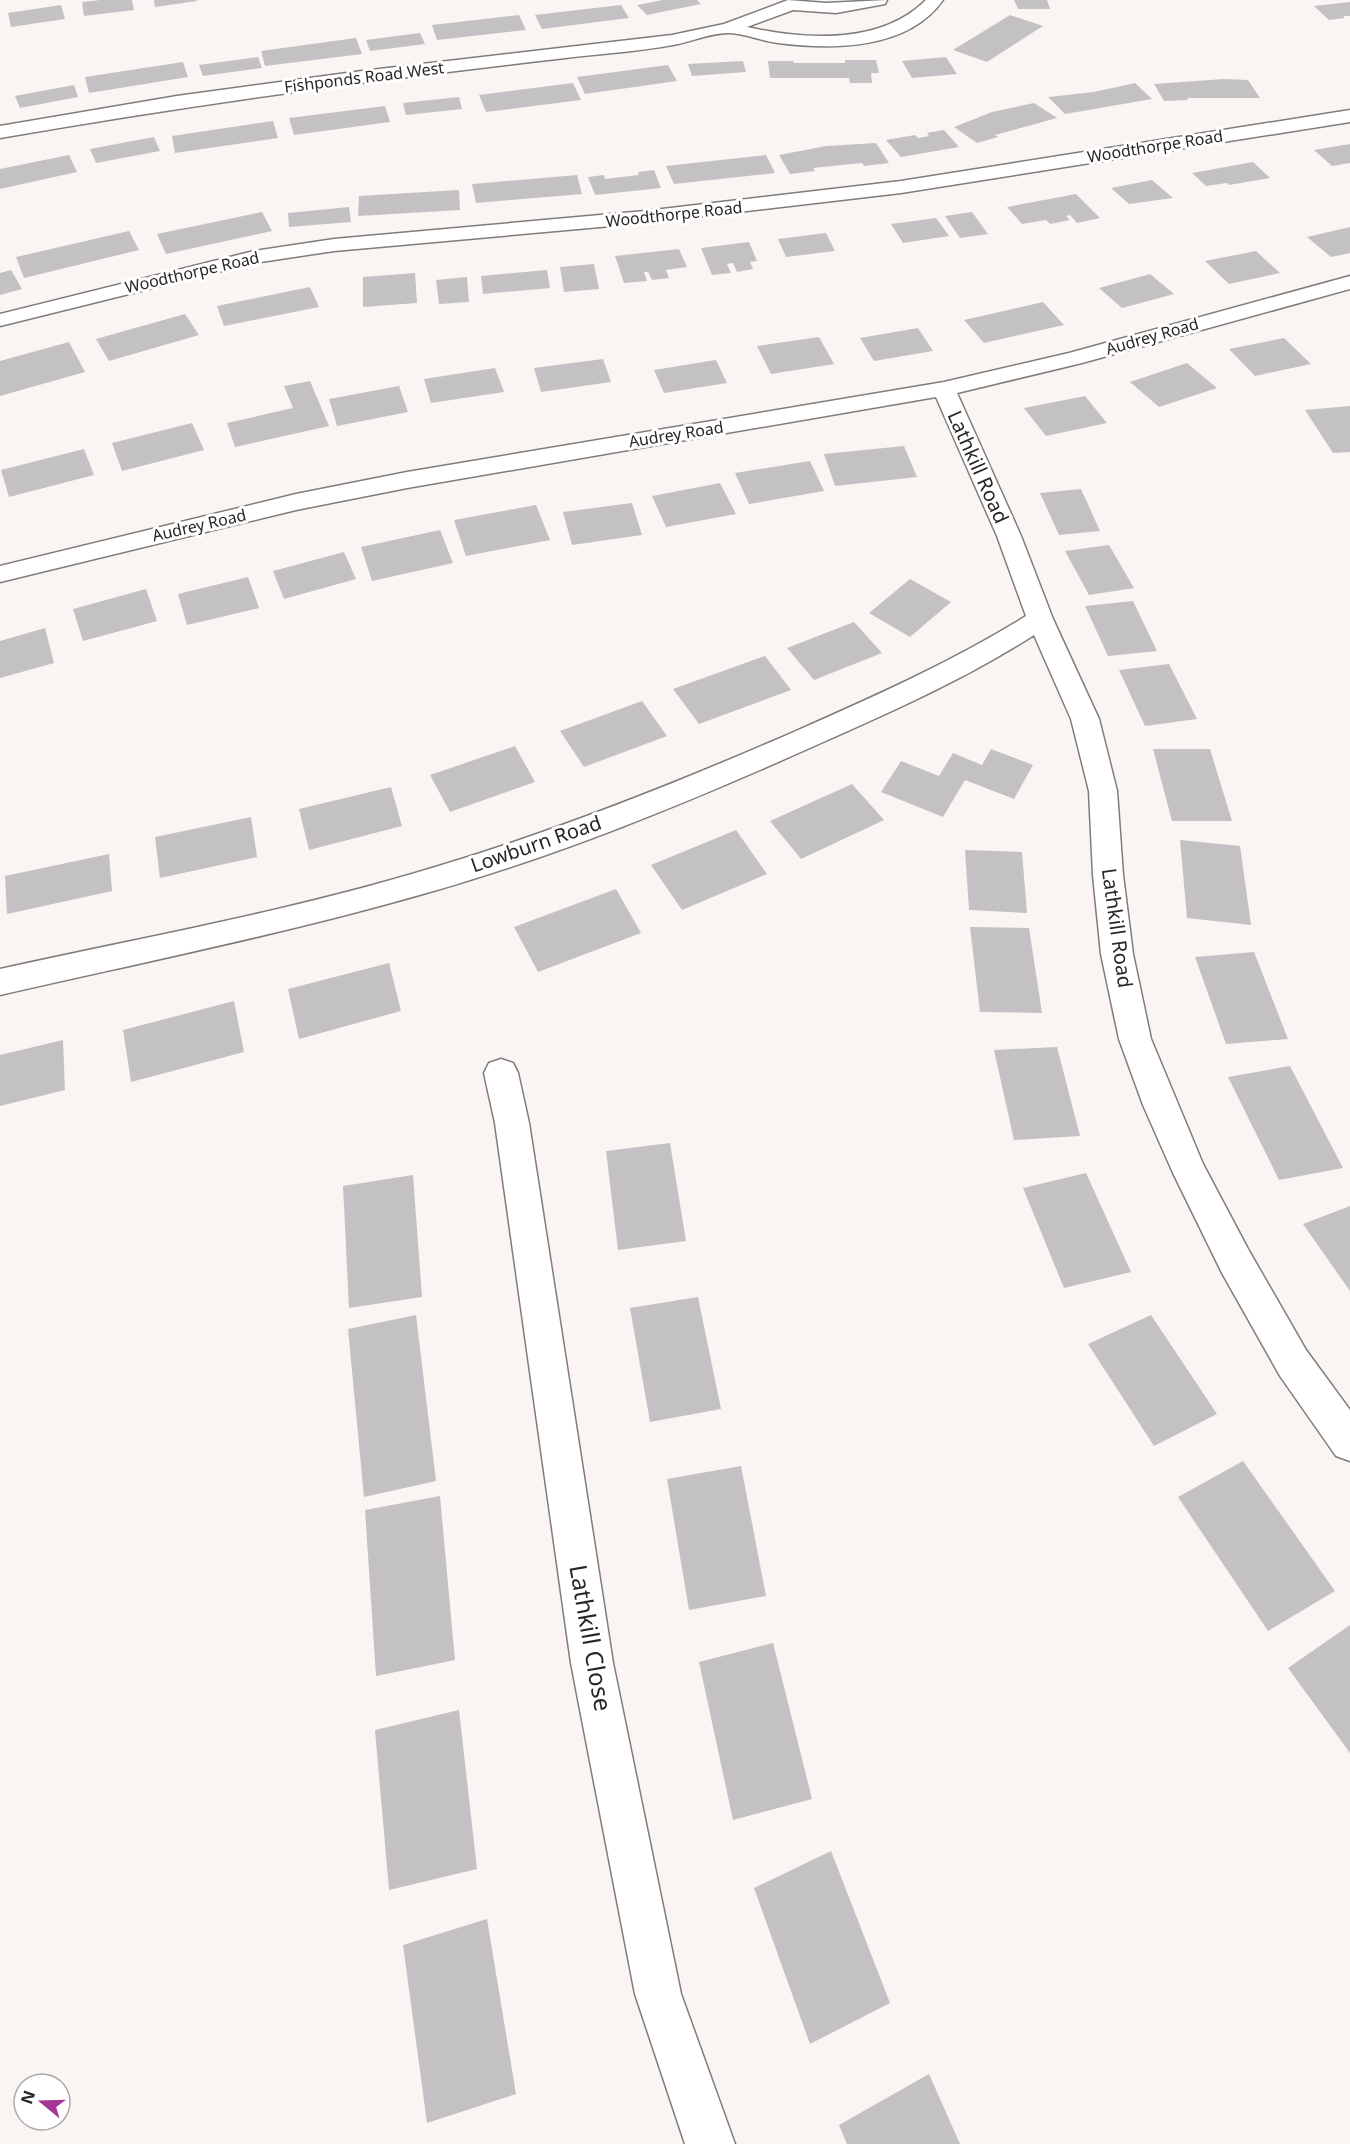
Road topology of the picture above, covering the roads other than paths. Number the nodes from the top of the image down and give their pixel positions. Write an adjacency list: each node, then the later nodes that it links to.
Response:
1 (879, 0): 3 (street)
2 (935, 0): 4 (street, Fishponds Road West)
3 (798, 2): 4 (street, Fishponds Road West)
4 (729, 28): 6 (street, Fishponds Road West)
5 (1350, 116): 8 (street, Woodthorpe Road)
6 (0, 132)
7 (1344, 290): 9 (street, Audrey Road)
8 (0, 320)
9 (944, 389): 10 (street, Audrey Road); 11 (street, Lathkill Road)
10 (0, 574)
11 (1040, 619): 12 (street, Lowburn Road); 14 (street, Lathkill Road)
12 (0, 981)
13 (501, 1073): 15 (street, Lathkill Close)
14 (1350, 1442)
15 (710, 2144)

